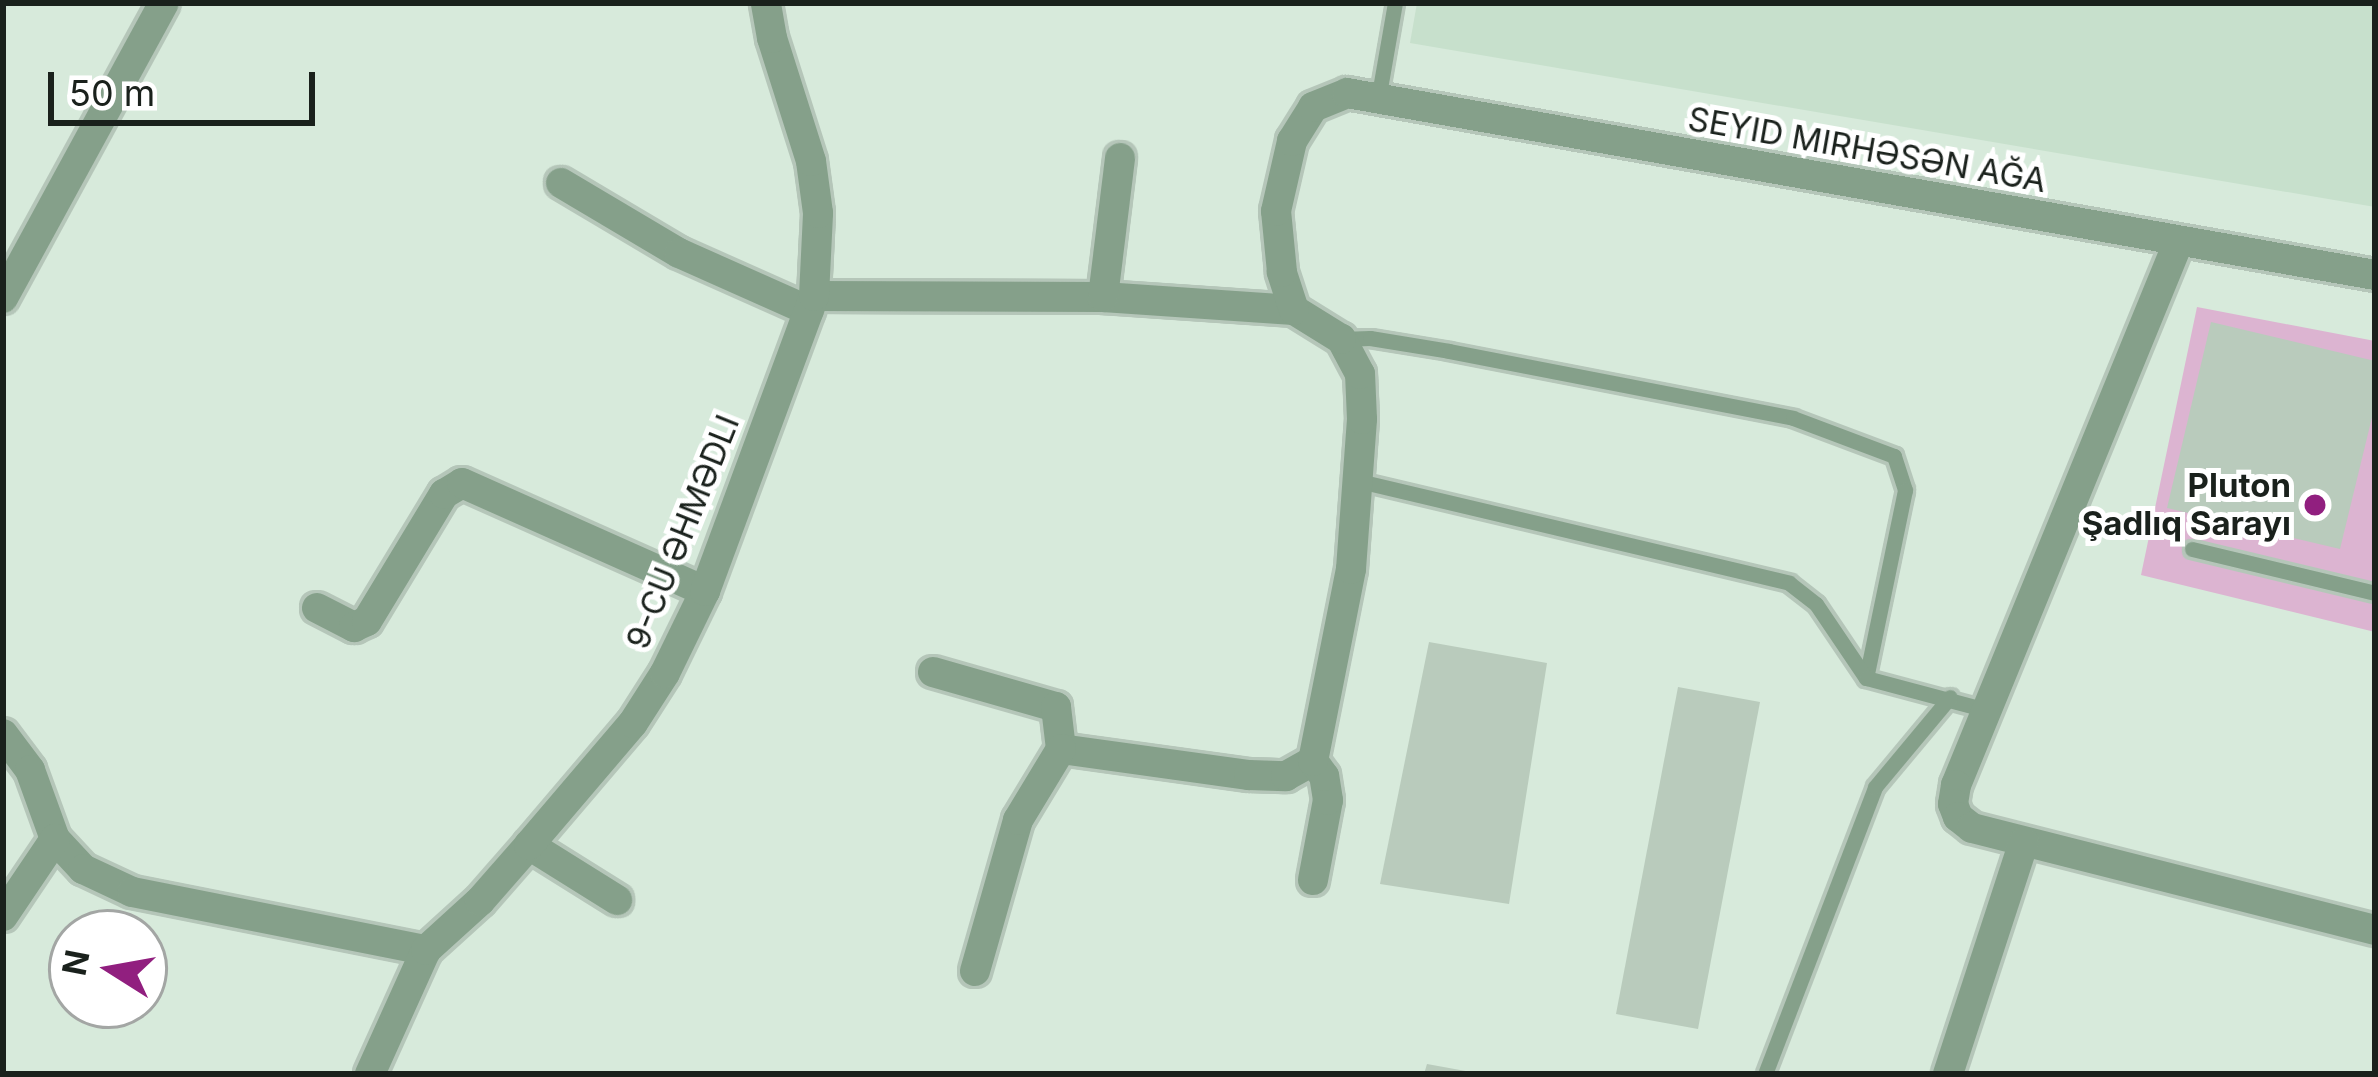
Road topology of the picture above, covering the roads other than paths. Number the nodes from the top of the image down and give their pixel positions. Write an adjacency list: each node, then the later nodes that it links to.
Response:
1 (164, 3): 10 (street)
2 (766, 3): 11 (street, 9-CU ƏHMƏDLI)
3 (1395, 3): 4 (lane)
4 (1378, 100): 7 (street, SEYID MIRHƏSƏN AĞA); 12 (street, SEYID MIRHƏSƏN AĞA)
5 (1120, 158): 9 (street)
6 (561, 183): 11 (street)
7 (2178, 243): 8 (street, SEYID MIRHƏSƏN AĞA); 22 (street)
8 (2375, 275)
9 (1103, 297): 11 (street); 12 (street)
10 (3, 298)
11 (812, 303): 16 (street, 9-CU ƏHMƏDLI)
12 (1294, 310): 13 (street)
13 (1341, 339): 14 (street); 20 (lane)
14 (1359, 481): 20 (lane); 25 (street)
15 (2192, 549): 17 (lane)
16 (704, 591): 18 (street); 28 (street, 9-CU ƏHMƏDLI)
17 (2375, 593)
18 (317, 608)
19 (933, 673): 24 (street)
20 (1866, 678): 21 (lane)
21 (1950, 698): 22 (lane); 36 (lane)
22 (1986, 710): 27 (street)
23 (3, 734): 26 (street)
24 (1061, 748): 25 (street); 34 (street)
25 (1313, 761): 29 (street)
26 (55, 839): 31 (street); 33 (street)
27 (2024, 842): 32 (street); 37 (street)
28 (529, 845): 30 (street); 33 (street, 9-CU ƏHMƏDLI)
29 (1313, 880)
30 (617, 900)
31 (3, 916)
32 (2375, 931)
33 (426, 950): 35 (street, 9-CU ƏHMƏDLI)
34 (975, 970)
35 (370, 1074)
36 (1765, 1074)
37 (1948, 1074)

